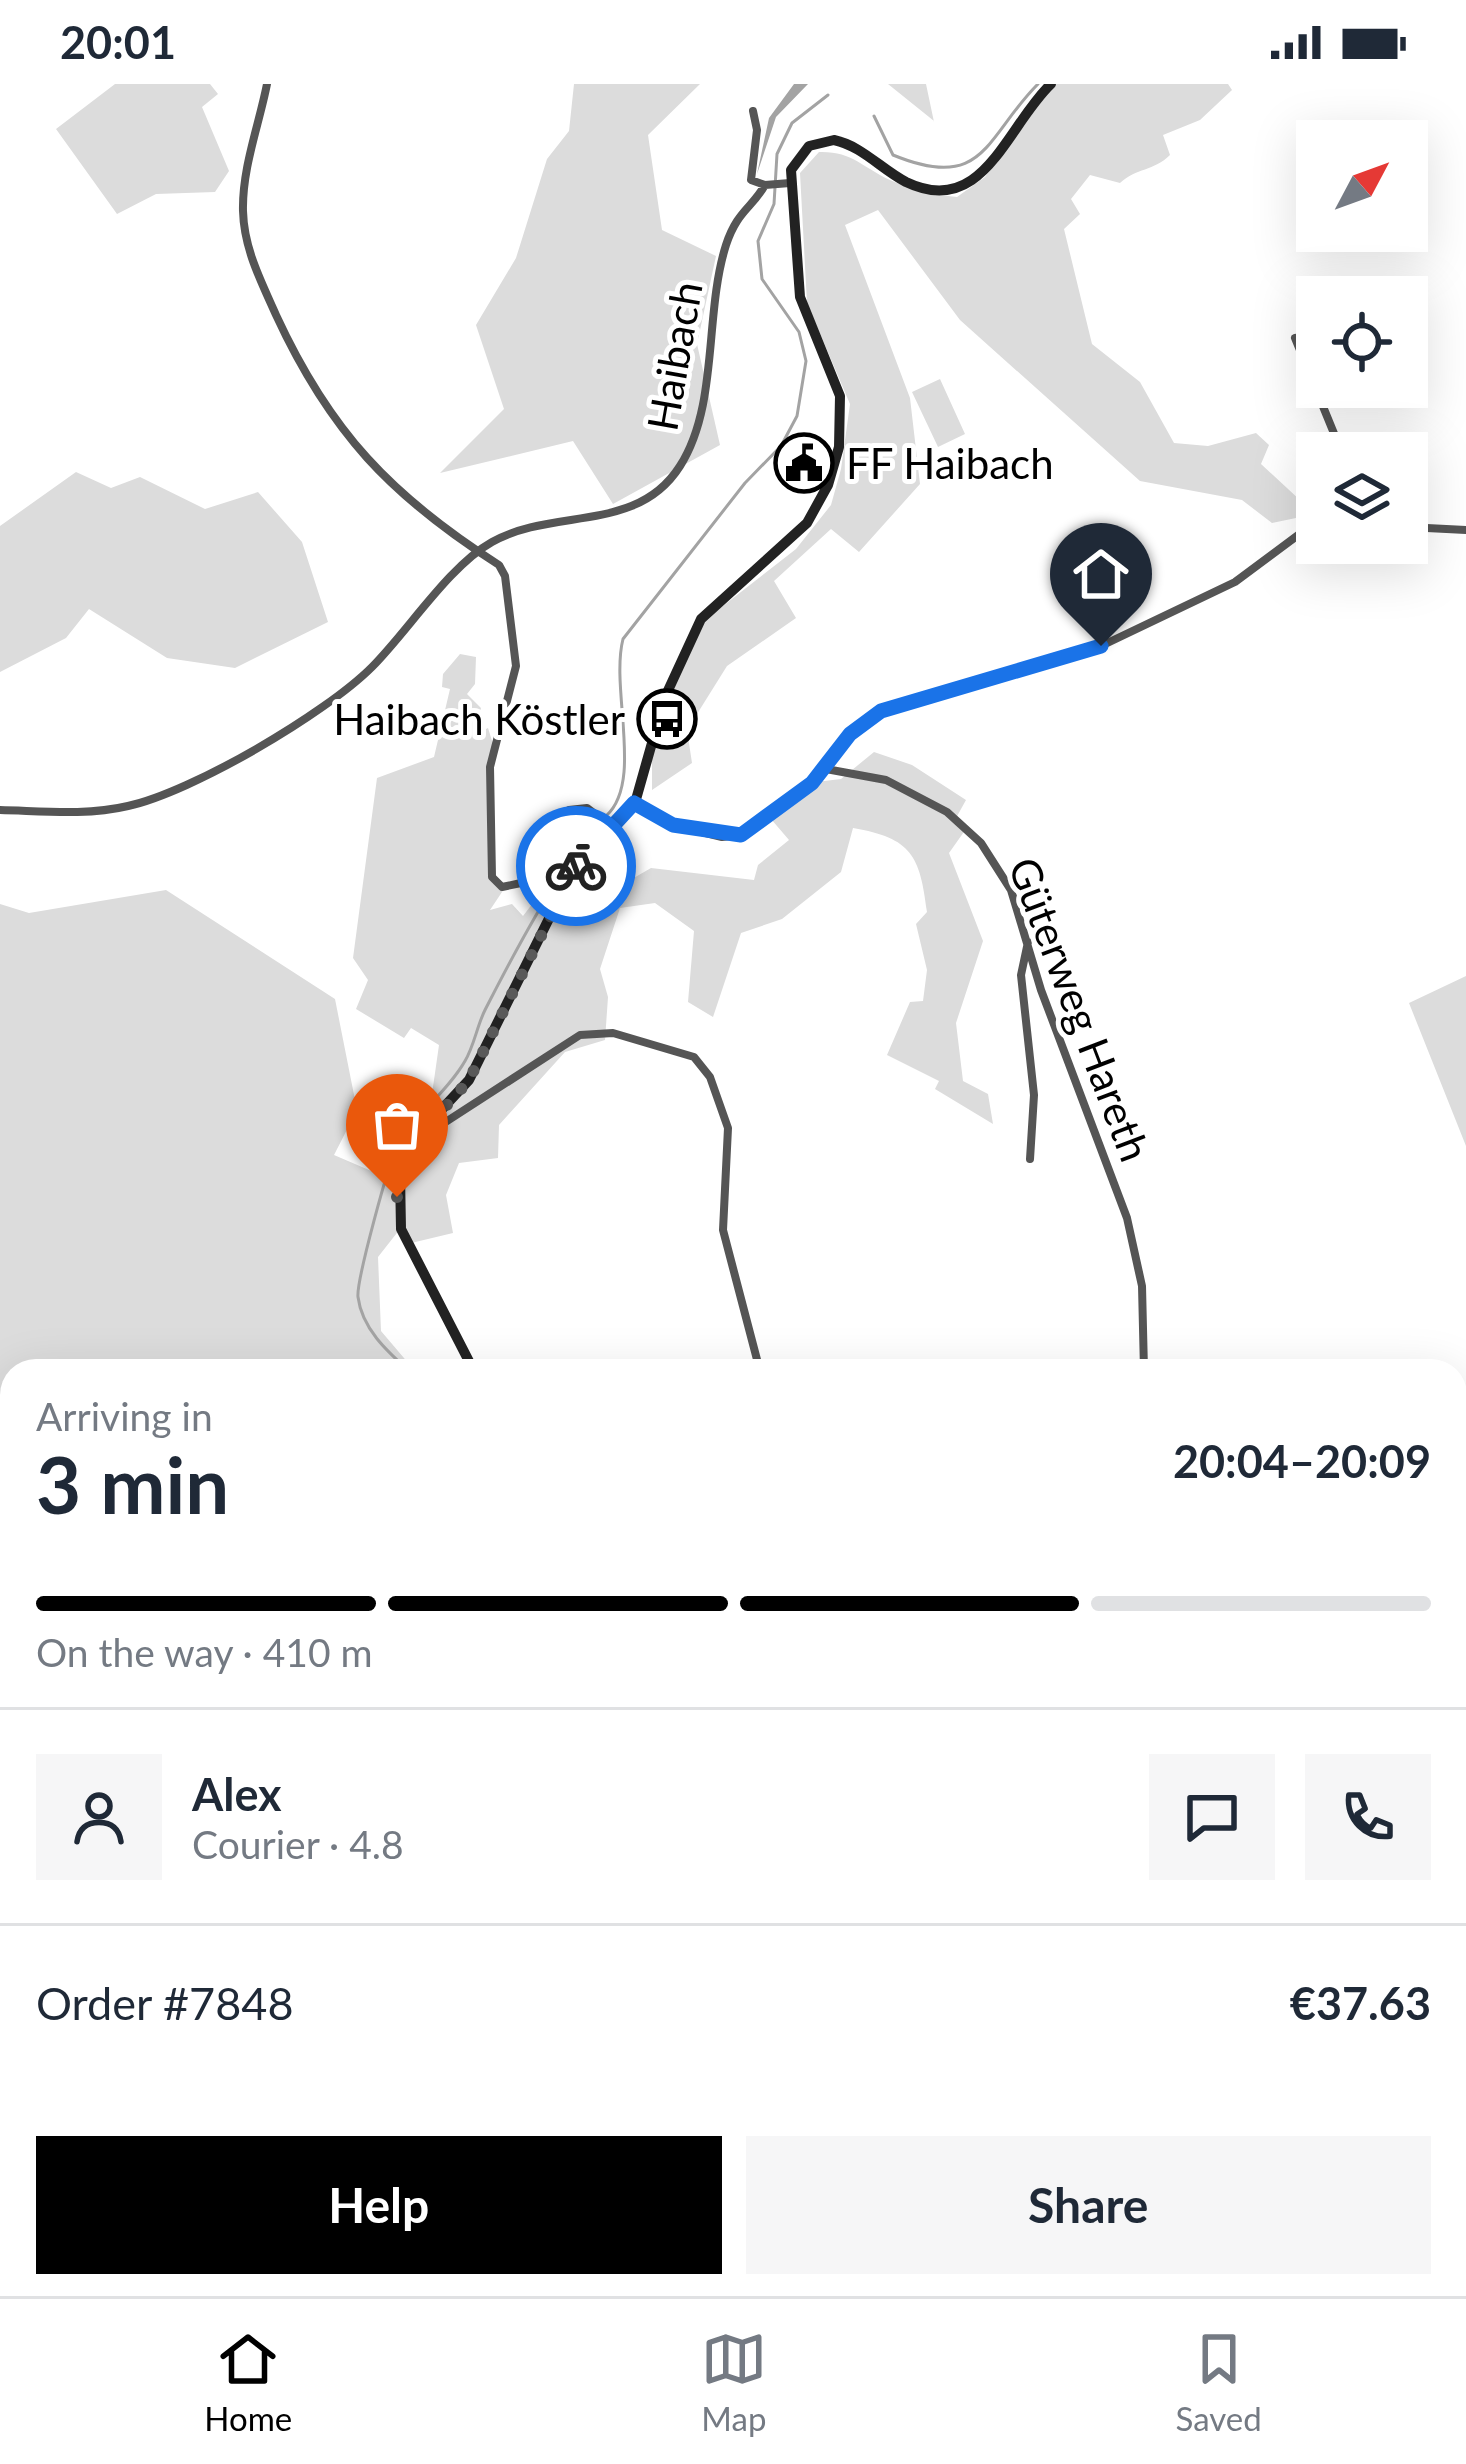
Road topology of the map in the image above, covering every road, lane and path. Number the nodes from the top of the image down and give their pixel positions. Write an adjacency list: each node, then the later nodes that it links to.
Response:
1 (267, 84): 10 (street)
2 (1051, 84): 4 (main road)
3 (753, 111): 4 (street)
4 (776, 184): 10 (street, Haibach); 12 (main road)
5 (1295, 338): 6 (street)
6 (1333, 432)
7 (1428, 528): 8 (street)
8 (1466, 530)
9 (1296, 536): 11 (street)
10 (478, 552): 13 (street); 14 (street)
11 (826, 770): 12 (street); 15 (street, Güterweg Hareth)
12 (634, 803): 14 (main road)
13 (0, 810)
14 (606, 821): 16 (main road)
15 (1028, 942): 17 (street); 20 (street, Güterweg Hareth)
16 (428, 1122): 18 (main road); 19 (street)
17 (1030, 1159)
18 (468, 1359)
19 (757, 1359)
20 (1144, 1359)

